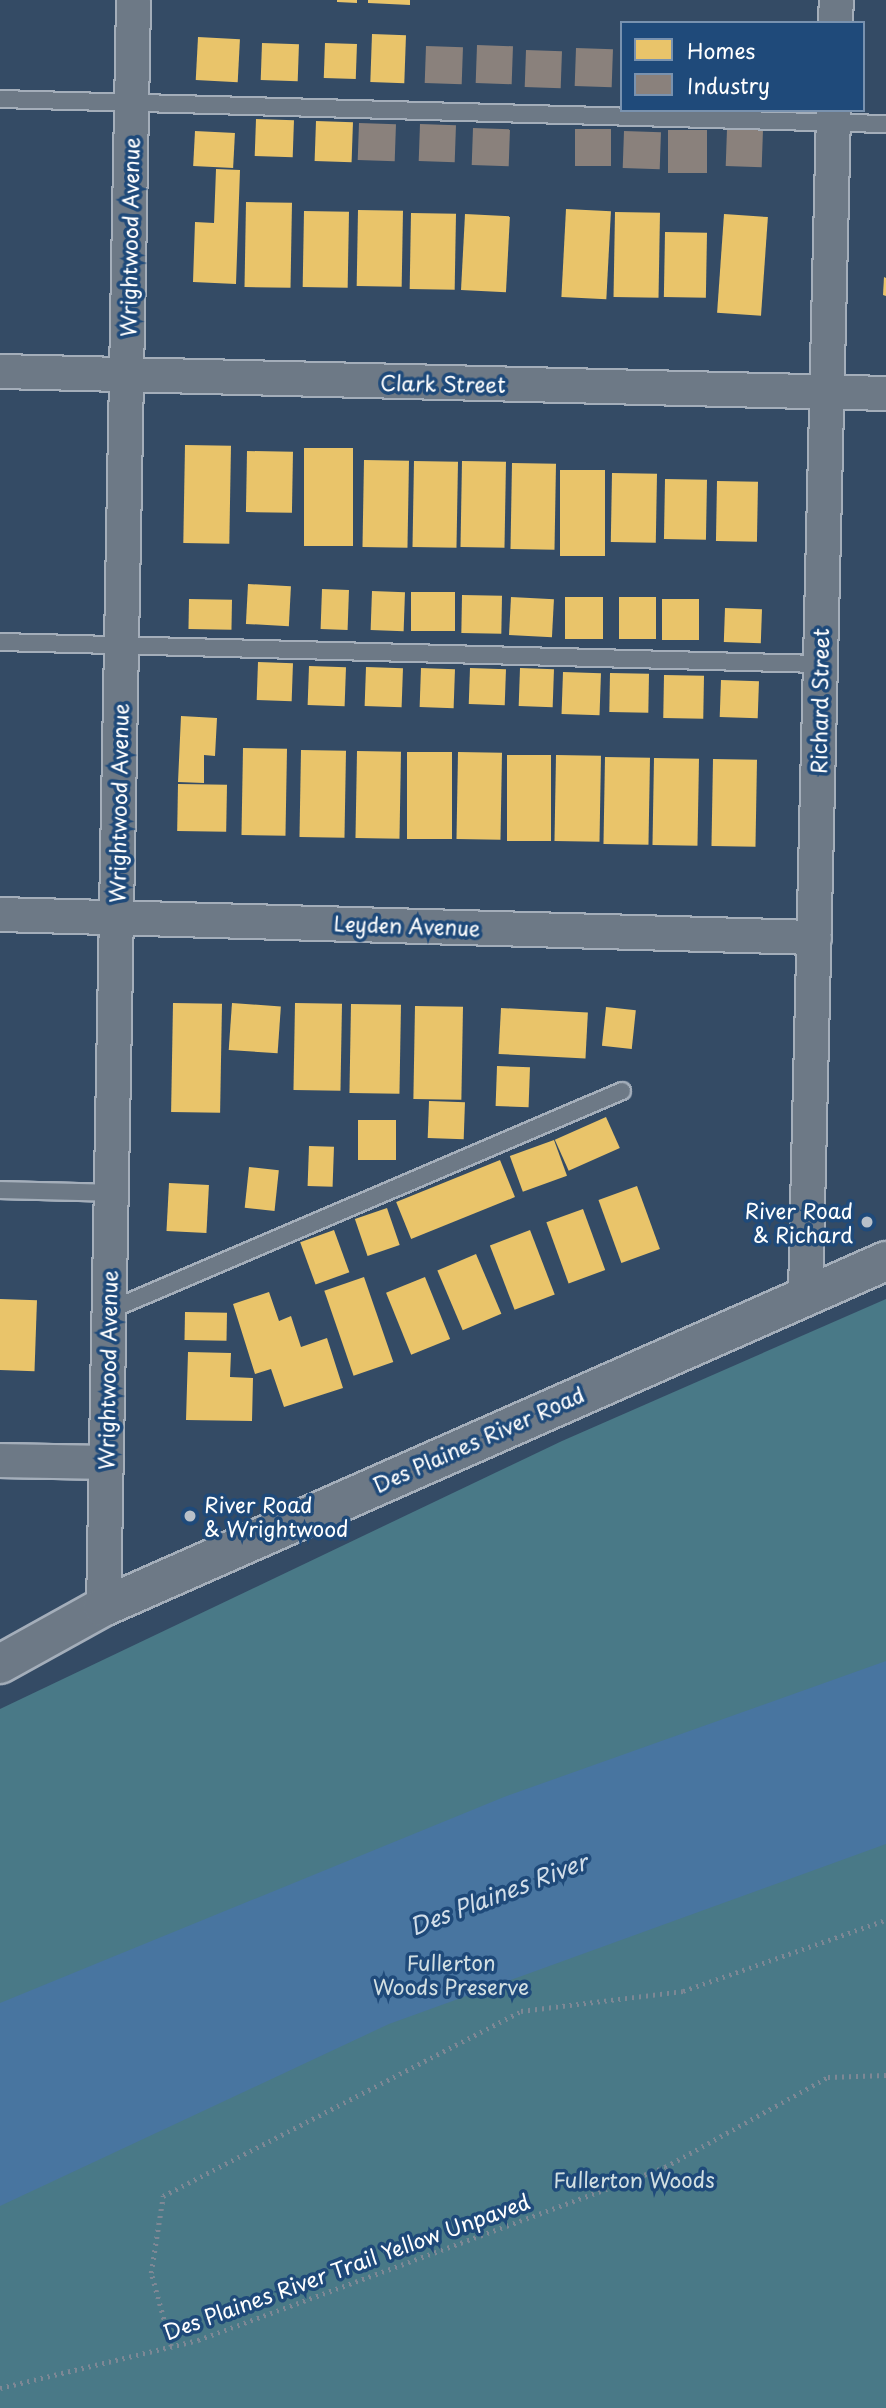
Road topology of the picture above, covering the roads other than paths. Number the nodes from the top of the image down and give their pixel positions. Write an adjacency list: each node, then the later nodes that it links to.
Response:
1 (133, 0): 5 (street, Wrightwood Avenue)
2 (836, 0): 3 (street)
3 (835, 21)
4 (0, 99): 5 (lane)
5 (131, 103): 6 (lane); 9 (street, Wrightwood Avenue)
6 (833, 116): 7 (lane); 10 (street, Richard Street)
7 (886, 124)
8 (0, 371): 9 (street, Clark Street)
9 (126, 375): 10 (street, Clark Street); 13 (street, Wrightwood Avenue)
10 (826, 391): 11 (street, Clark Street); 14 (street, Richard Street)
11 (886, 393)
12 (0, 642): 13 (lane)
13 (121, 645): 14 (lane); 16 (street, Wrightwood Avenue)
14 (820, 664): 17 (street, Richard Street)
15 (0, 914): 16 (street, Leyden Avenue)
16 (116, 916): 17 (street, Leyden Avenue); 20 (street, Wrightwood Avenue)
17 (814, 937): 22 (street, Richard Street)
18 (622, 1091): 23 (lane)
19 (0, 1190): 20 (lane)
20 (111, 1193): 23 (street, Wrightwood Avenue)
21 (886, 1261): 22 (main road, Des Plaines River Road)
22 (805, 1292): 26 (main road, Des Plaines River Road)
23 (108, 1311): 25 (street, Wrightwood Avenue)
24 (0, 1460): 25 (street)
25 (106, 1462): 26 (street, Wrightwood Avenue)
26 (103, 1607): 27 (main road, Des Plaines River Road)
27 (0, 1664)

